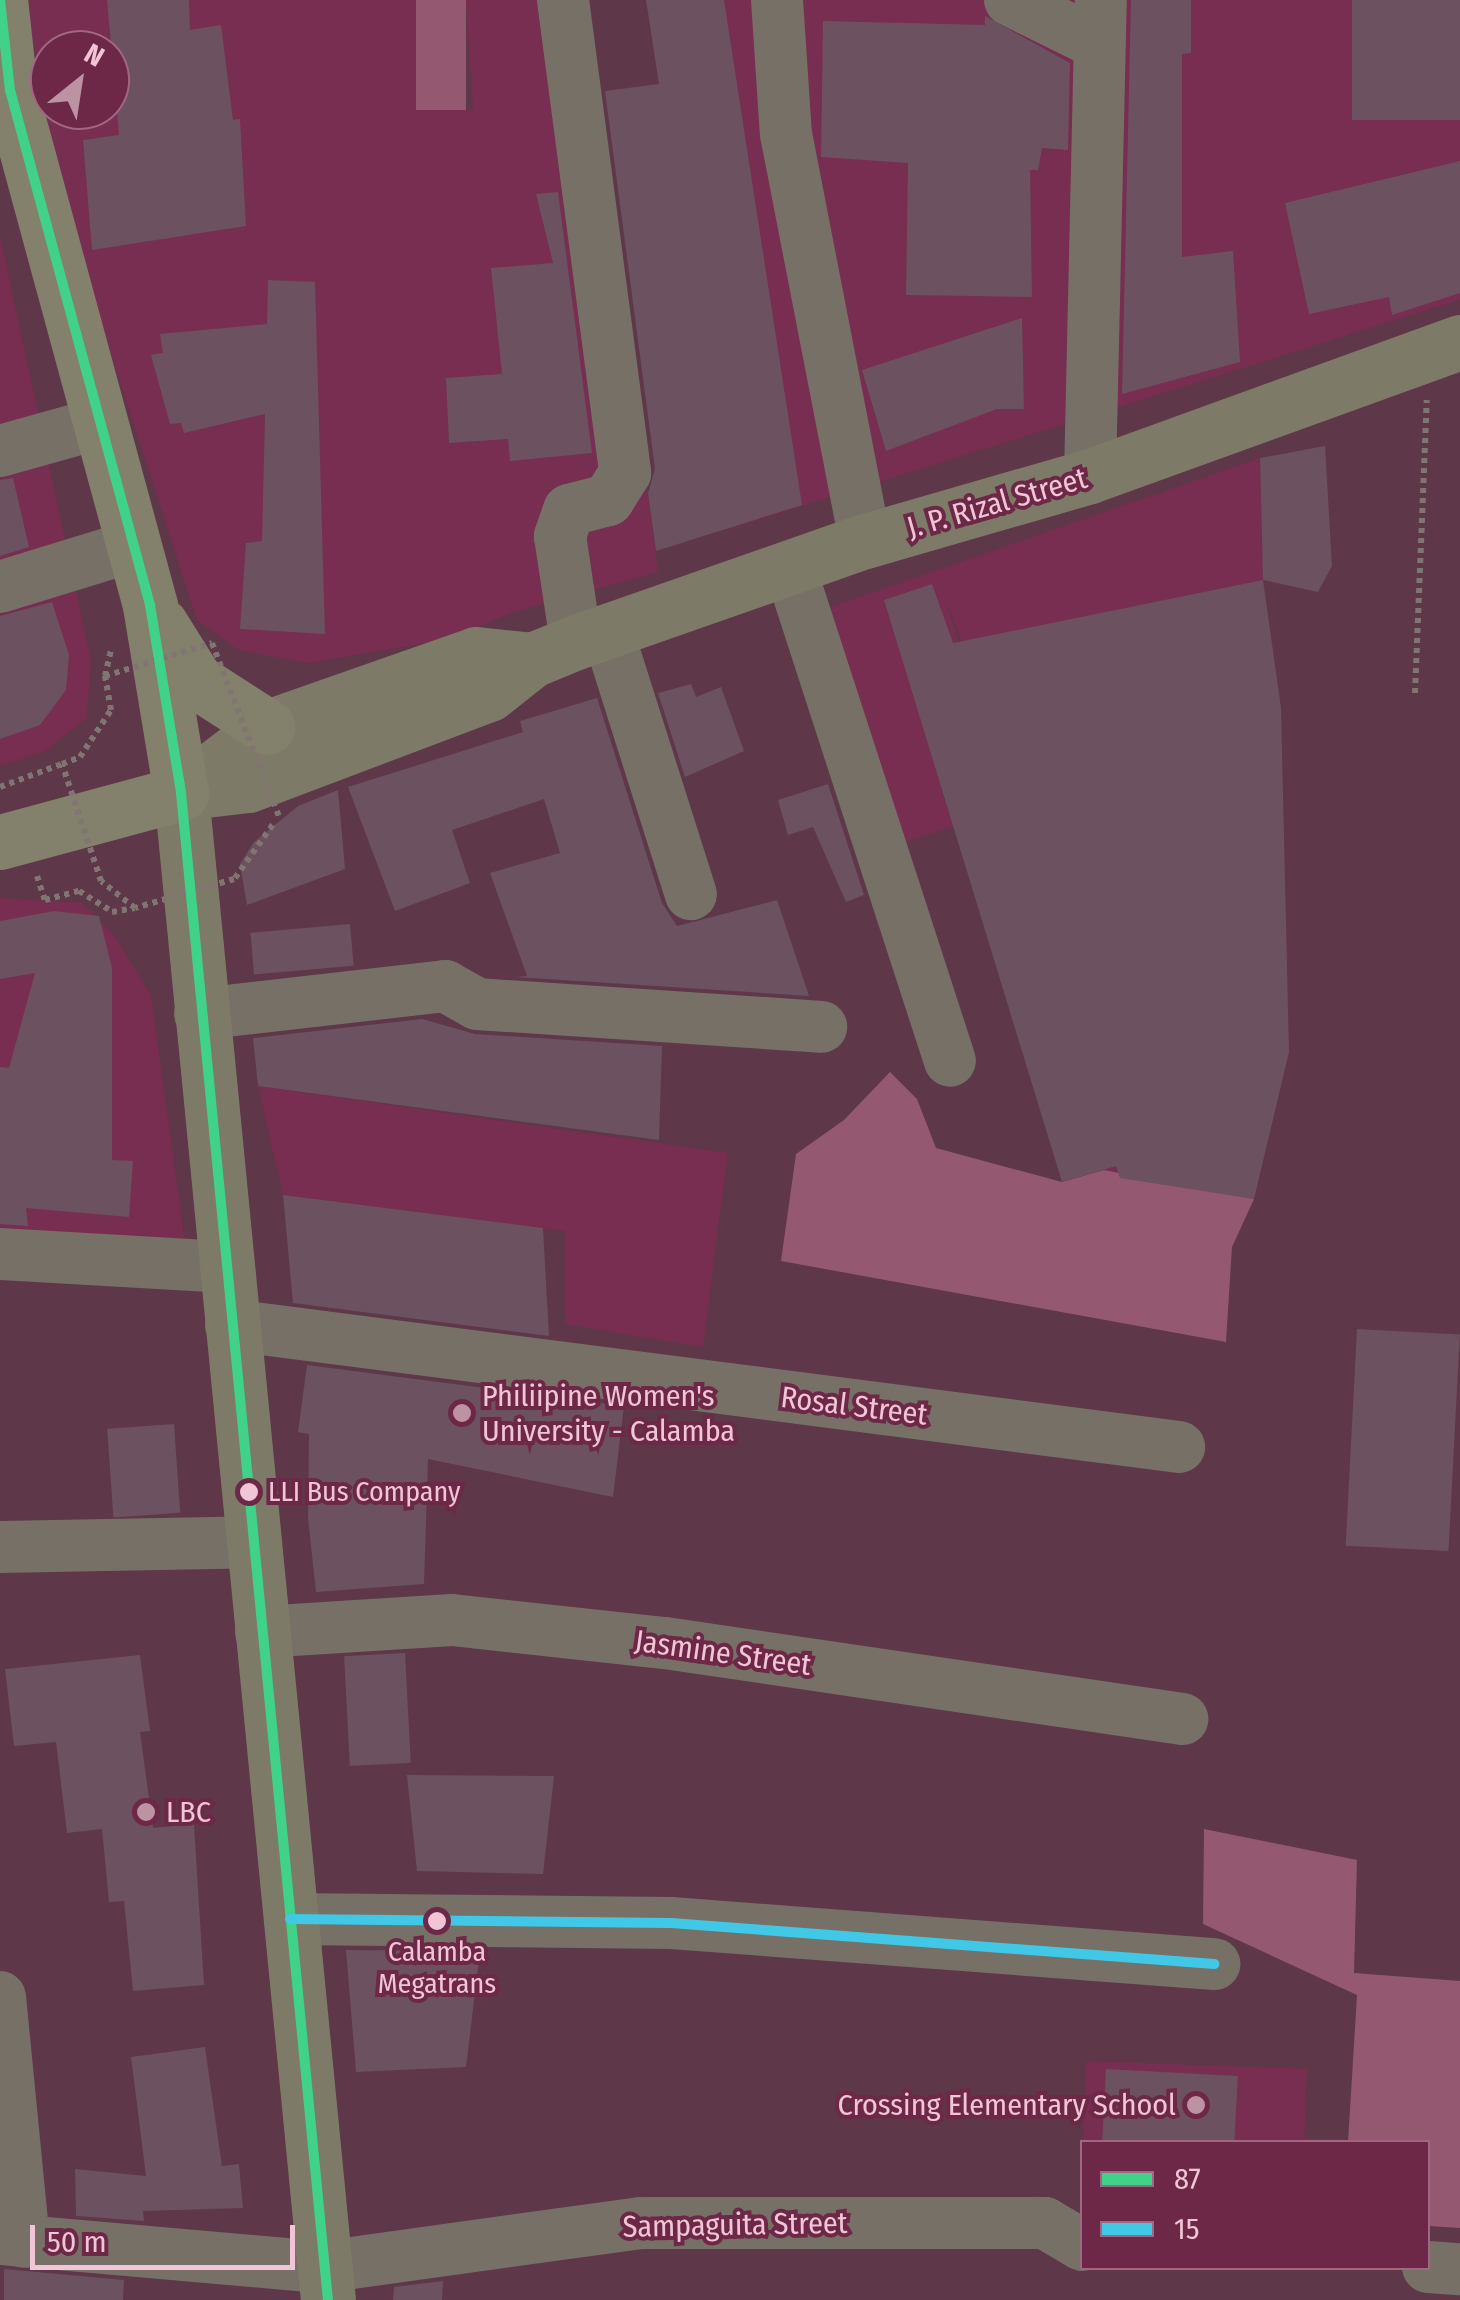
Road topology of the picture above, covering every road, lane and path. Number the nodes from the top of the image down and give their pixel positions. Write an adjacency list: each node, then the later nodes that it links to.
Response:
1 (0, 0): 6 (highway)
2 (563, 0): 16 (street)
3 (777, 0): 11 (street)
4 (1010, 0): 5 (street)
5 (1099, 22): 10 (street)
6 (5, 87): 8 (highway)
7 (1445, 348): 10 (main road, J. P. Rizal Street); 17 (path)
8 (100, 423): 9 (street); 12 (highway)
9 (0, 450)
10 (1090, 476): 11 (main road, J. P. Rizal Street)
11 (865, 541): 13 (main road, J. P. Rizal Street)
12 (133, 546): 14 (street); 15 (highway)
13 (790, 568): 16 (main road, J. P. Rizal Street); 28 (street)
14 (0, 587)
15 (150, 605): 18 (highway); 21 (highway)
16 (572, 645): 18 (main road, J. P. Rizal Street); 21 (main road, J. P. Rizal Street); 23 (street)
17 (1414, 693)
18 (268, 727): 21 (main road, J. P. Rizal Street)
19 (62, 764): 20 (path); 25 (path, bridge); 25 (path, bridge)
20 (0, 787)
21 (181, 792): 22 (highway); 26 (main road)
22 (0, 842)
23 (691, 894)
24 (45, 900): 25 (path)
25 (136, 908)
26 (200, 1014): 27 (street); 30 (main road)
27 (822, 1027)
28 (950, 1061)
29 (0, 1254): 30 (street)
30 (224, 1267): 31 (main road)
31 (231, 1325): 32 (street, Rosal Street); 33 (main road)
32 (1179, 1448)
33 (252, 1542): 34 (street); 35 (main road)
34 (0, 1547)
35 (261, 1632): 36 (street, Jasmine Street); 37 (main road)
36 (1182, 1719)
37 (290, 1919): 38 (street); 44 (main road)
38 (1214, 1964)
39 (0, 1998): 40 (street)
40 (12, 2241): 44 (street, Sampaguita Street)
41 (1080, 2244): 44 (street, Sampaguita Street)
42 (1430, 2268): 43 (street)
43 (1460, 2270)
44 (326, 2284)

